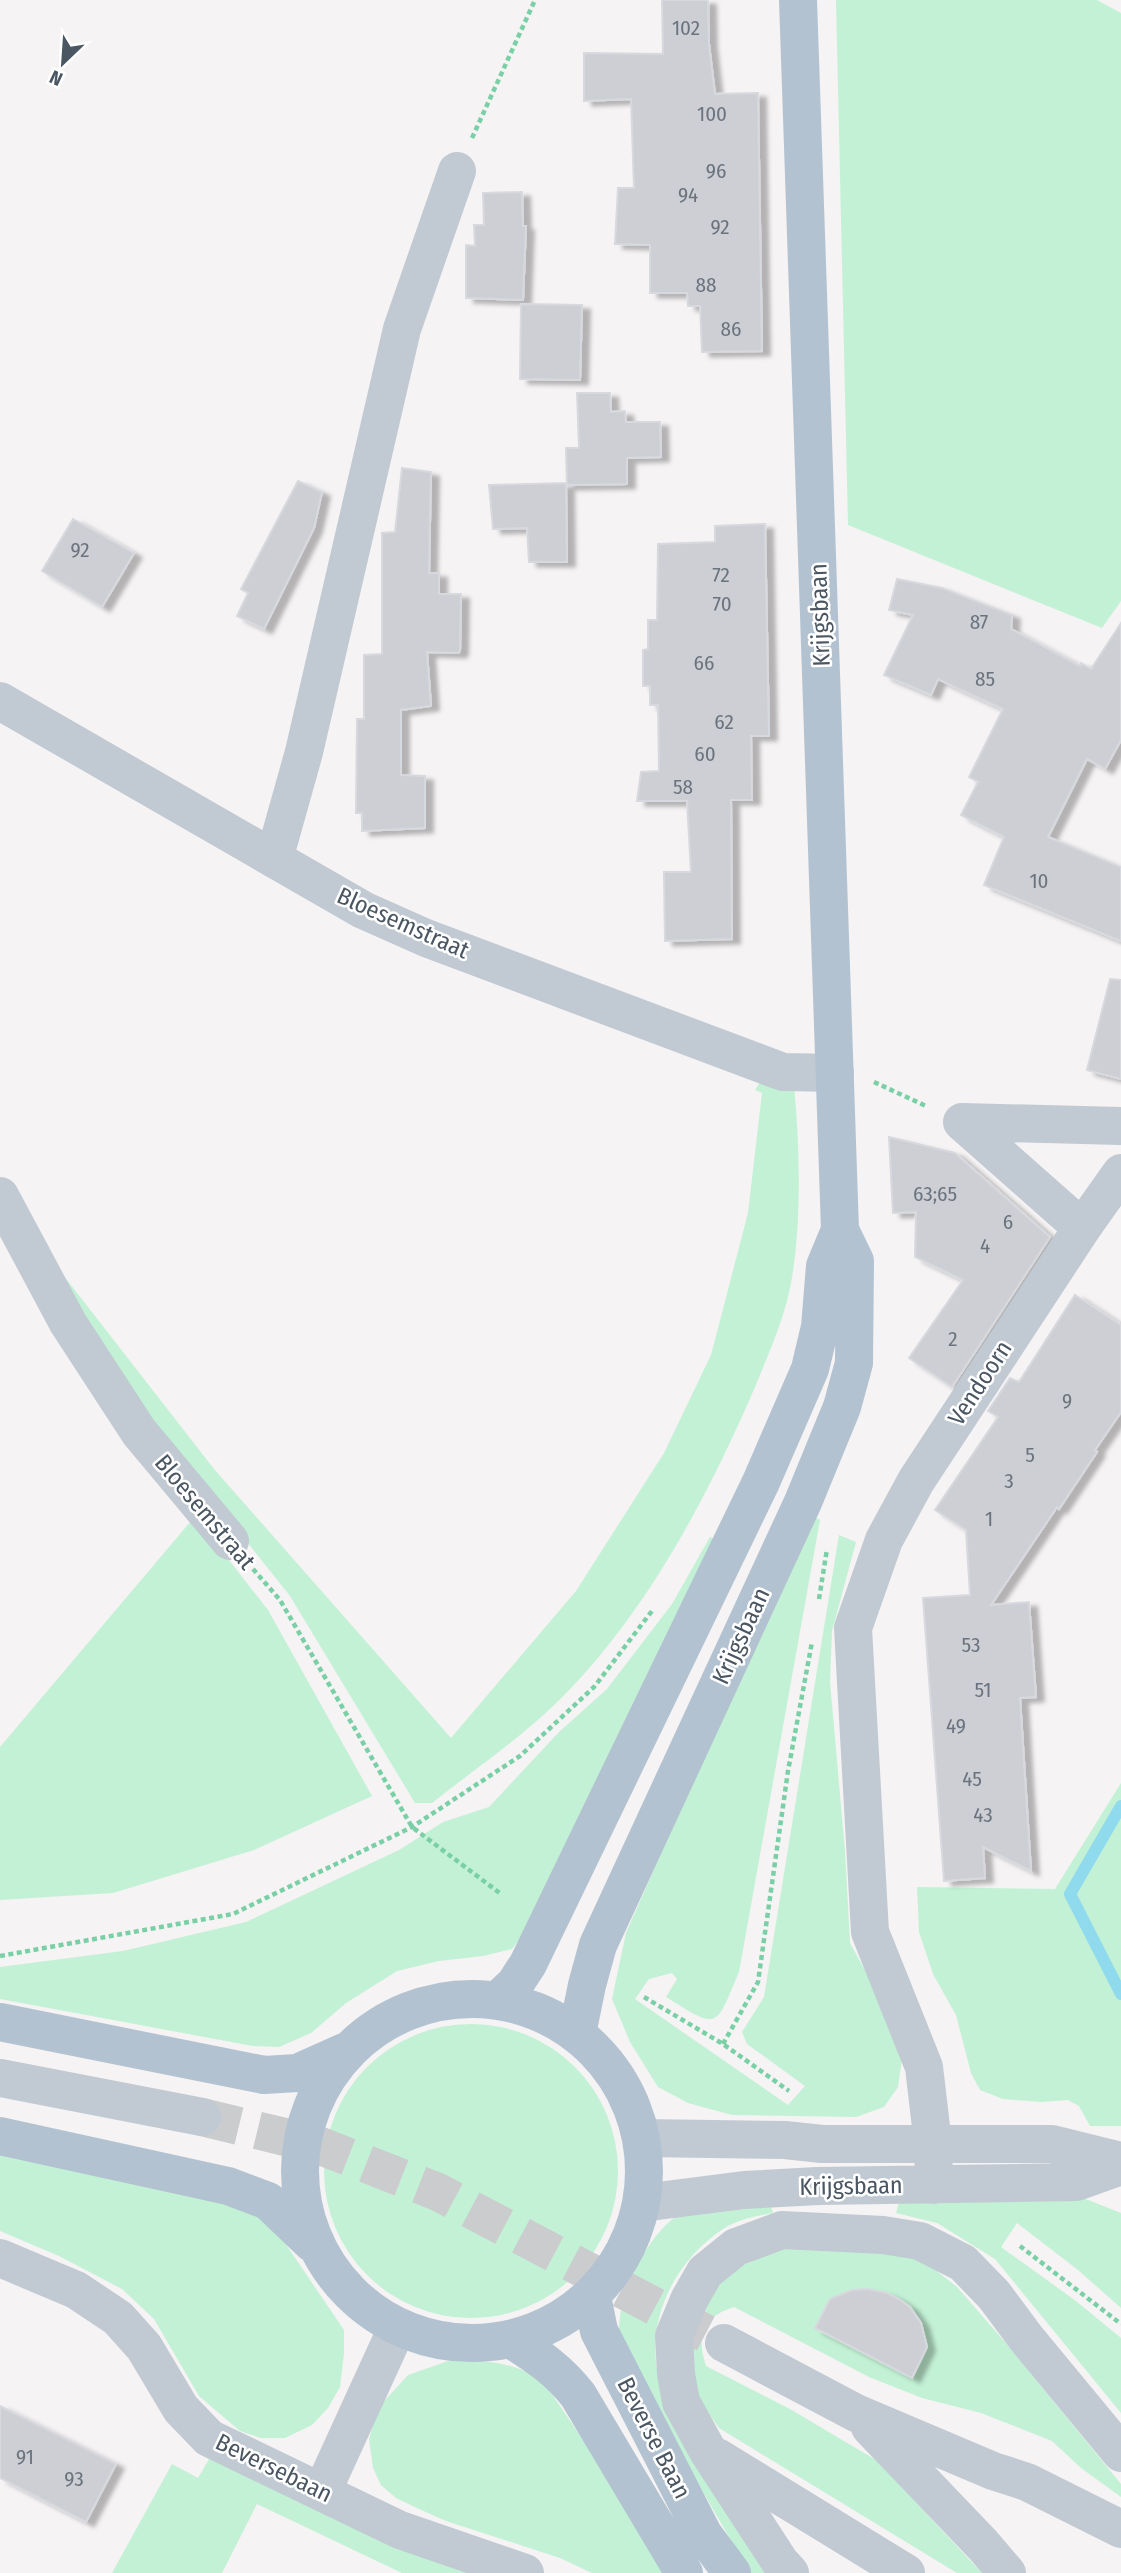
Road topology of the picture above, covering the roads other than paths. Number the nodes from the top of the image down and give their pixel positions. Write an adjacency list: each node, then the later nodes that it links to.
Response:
1 (798, 0): 5 (main road, Krijgsbaan)
2 (457, 171): 4 (street)
3 (0, 701): 4 (street, Bloesemstraat)
4 (274, 859): 5 (street, Bloesemstraat)
5 (835, 1073): 10 (main road, Krijgsbaan)
6 (1121, 1126): 9 (street)
7 (1121, 1173): 9 (street, Vendoorn)
8 (0, 1196): 12 (street, Bloesemstraat)
9 (1082, 1228): 11 (street, Vendoorn)
10 (841, 1230): 13 (main road, Krijgsbaan); 15 (main road, Krijgsbaan)
11 (884, 1540): 21 (street, Krijgsbaan)
12 (230, 1541)
13 (498, 2000): 15 (main road); 16 (main road)
14 (0, 2022): 16 (main road)
15 (577, 2034): 20 (main road)
16 (345, 2052): 25 (main road)
17 (0, 2077): 18 (street)
18 (202, 2117)
19 (0, 2136): 25 (main road)
20 (642, 2138): 21 (street, Krijgsbaan); 24 (main road)
21 (933, 2144): 22 (street, Krijgsbaan); 23 (street, Krijgsbaan)
22 (1121, 2163): 23 (street, Krijgsbaan)
23 (934, 2185): 24 (street, Krijgsbaan)
24 (642, 2203): 27 (main road)
25 (315, 2247): 28 (main road)
26 (0, 2258): 34 (street, Beversebaan)
27 (592, 2296): 29 (main road); 38 (main road, Beverse Baan)
28 (397, 2328): 29 (main road); 34 (street)
29 (512, 2340): 37 (main road, Beverse Baan)
30 (724, 2343): 31 (street)
31 (856, 2413): 35 (street); 41 (street)
32 (709, 2453): 33 (street); 39 (street); 40 (street)
33 (1121, 2453)
34 (322, 2491): 36 (street, Beversebaan)
35 (1121, 2529)
36 (525, 2573)
37 (684, 2573)
38 (732, 2573)
39 (790, 2573)
40 (906, 2573)
41 (1007, 2573)

